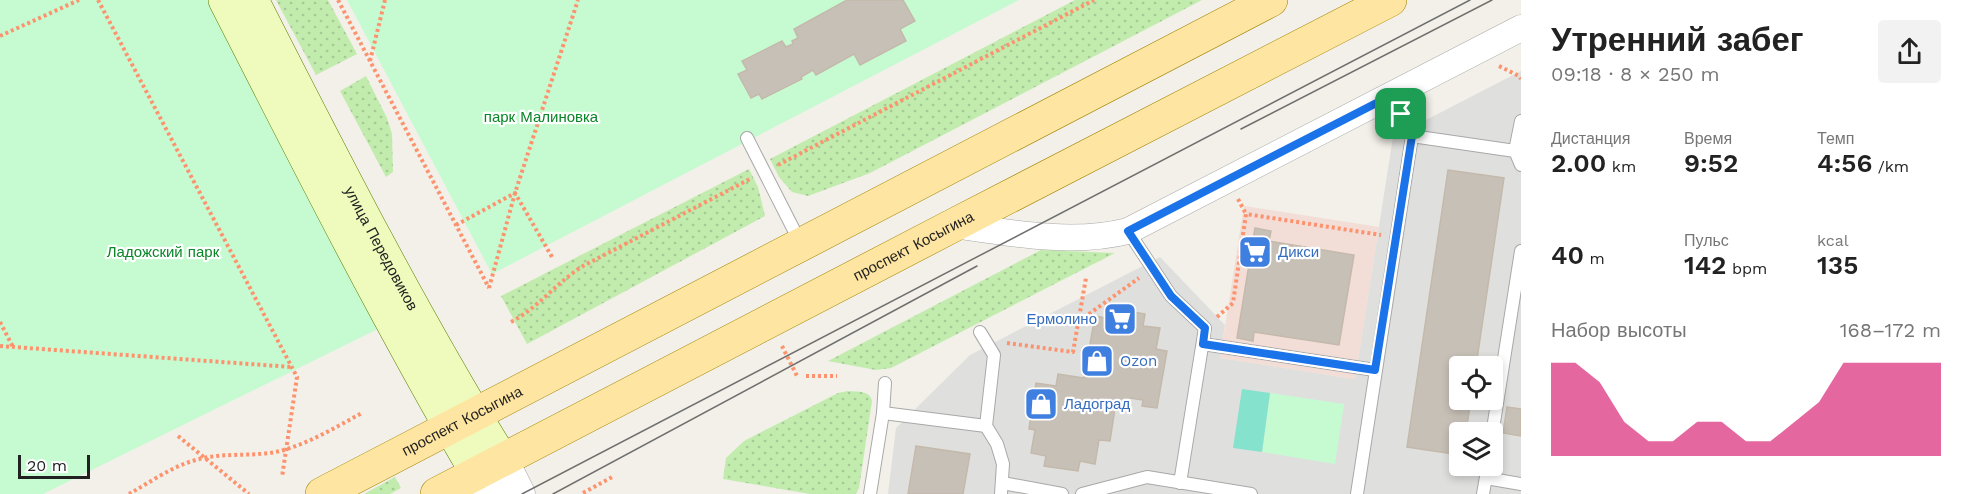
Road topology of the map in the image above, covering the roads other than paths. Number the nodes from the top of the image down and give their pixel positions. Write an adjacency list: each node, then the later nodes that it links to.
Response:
1 (225, 0): 21 (main road, улица Передовиков)
2 (252, 0): 21 (main road, улица Передовиков)
3 (1271, 0): 14 (main road, проспект Косыгина)
4 (1390, 0): 12 (main road, проспект Косыгина)
5 (1521, 28): 6 (street)
6 (1392, 95): 8 (lane); 13 (street)
7 (1521, 121): 10 (lane)
8 (1412, 136): 10 (lane); 18 (lane)
9 (747, 138): 14 (lane)
10 (1515, 151): 11 (lane)
11 (1521, 165)
12 (954, 225): 13 (street); 24 (main road, проспект Косыгина)
13 (1128, 231): 17 (lane)
14 (801, 245): 21 (main road, проспект Косыгина)
15 (1521, 251): 22 (lane)
16 (980, 332): 23 (lane)
17 (1203, 344): 18 (lane); 26 (lane)
18 (1375, 370): 36 (lane)
19 (885, 383): 20 (lane)
20 (882, 413): 23 (lane); 32 (lane)
21 (462, 421): 24 (main road, улица Передовиков); 29 (main road, проспект Косыгина)
22 (1494, 422)
23 (986, 426): 28 (lane)
24 (489, 476): 30 (main road, проспект Косыгина); 31 (street, улица Передовиков)
25 (1486, 478): 27 (lane); 37 (lane)
26 (1180, 483): 34 (lane); 35 (lane)
27 (1521, 484)
28 (1002, 489): 33 (lane)
29 (322, 494)
30 (437, 494)
31 (519, 494)
32 (870, 494)
33 (1062, 494)
34 (1082, 494)
35 (1251, 494)
36 (1357, 494)
37 (1483, 494)

